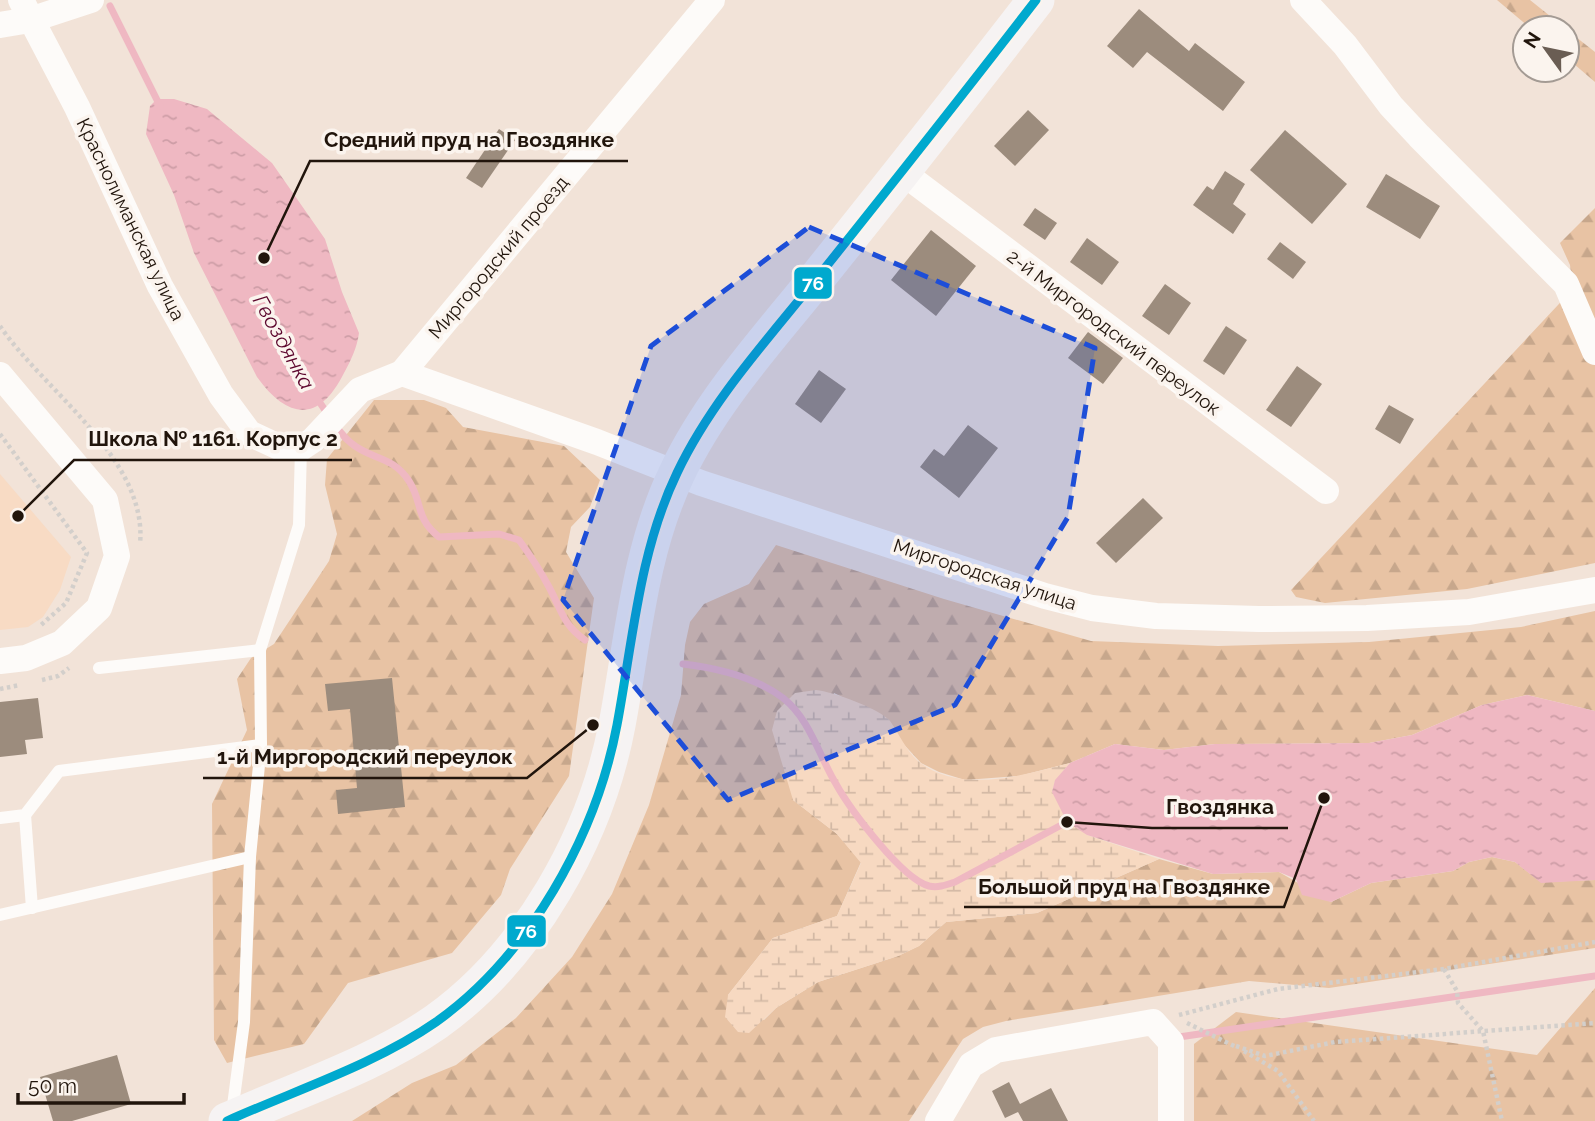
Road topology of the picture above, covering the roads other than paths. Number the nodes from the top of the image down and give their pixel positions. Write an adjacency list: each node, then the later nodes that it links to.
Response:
1 (91, 0): 5 (street)
2 (712, 0): 9 (street, Миргородский проезд)
3 (1036, 0): 7 (street)
4 (1303, 0): 8 (street)
5 (25, 10): 6 (street); 11 (street, Краснолиманская улица)
6 (0, 25)
7 (902, 172): 12 (street); 13 (street, 2-й Миргородский переулок)
8 (1595, 352)
9 (402, 373): 11 (street, Миргородский проезд); 12 (street, Миргородская улица)
10 (0, 375): 16 (street)
11 (301, 448): 15 (lane)
12 (676, 473): 14 (street, Миргородская улица); 24 (street)
13 (1326, 491)
14 (1595, 590)
15 (260, 650): 17 (lane); 18 (lane)
16 (0, 661)
17 (99, 668)
18 (261, 745): 19 (lane); 21 (lane)
19 (25, 815): 20 (lane); 22 (lane)
20 (0, 818)
21 (250, 857): 22 (lane); 24 (lane)
22 (32, 908): 23 (lane)
23 (0, 915)
24 (230, 1120)
25 (939, 1121): 26 (street)
26 (1171, 1121)

